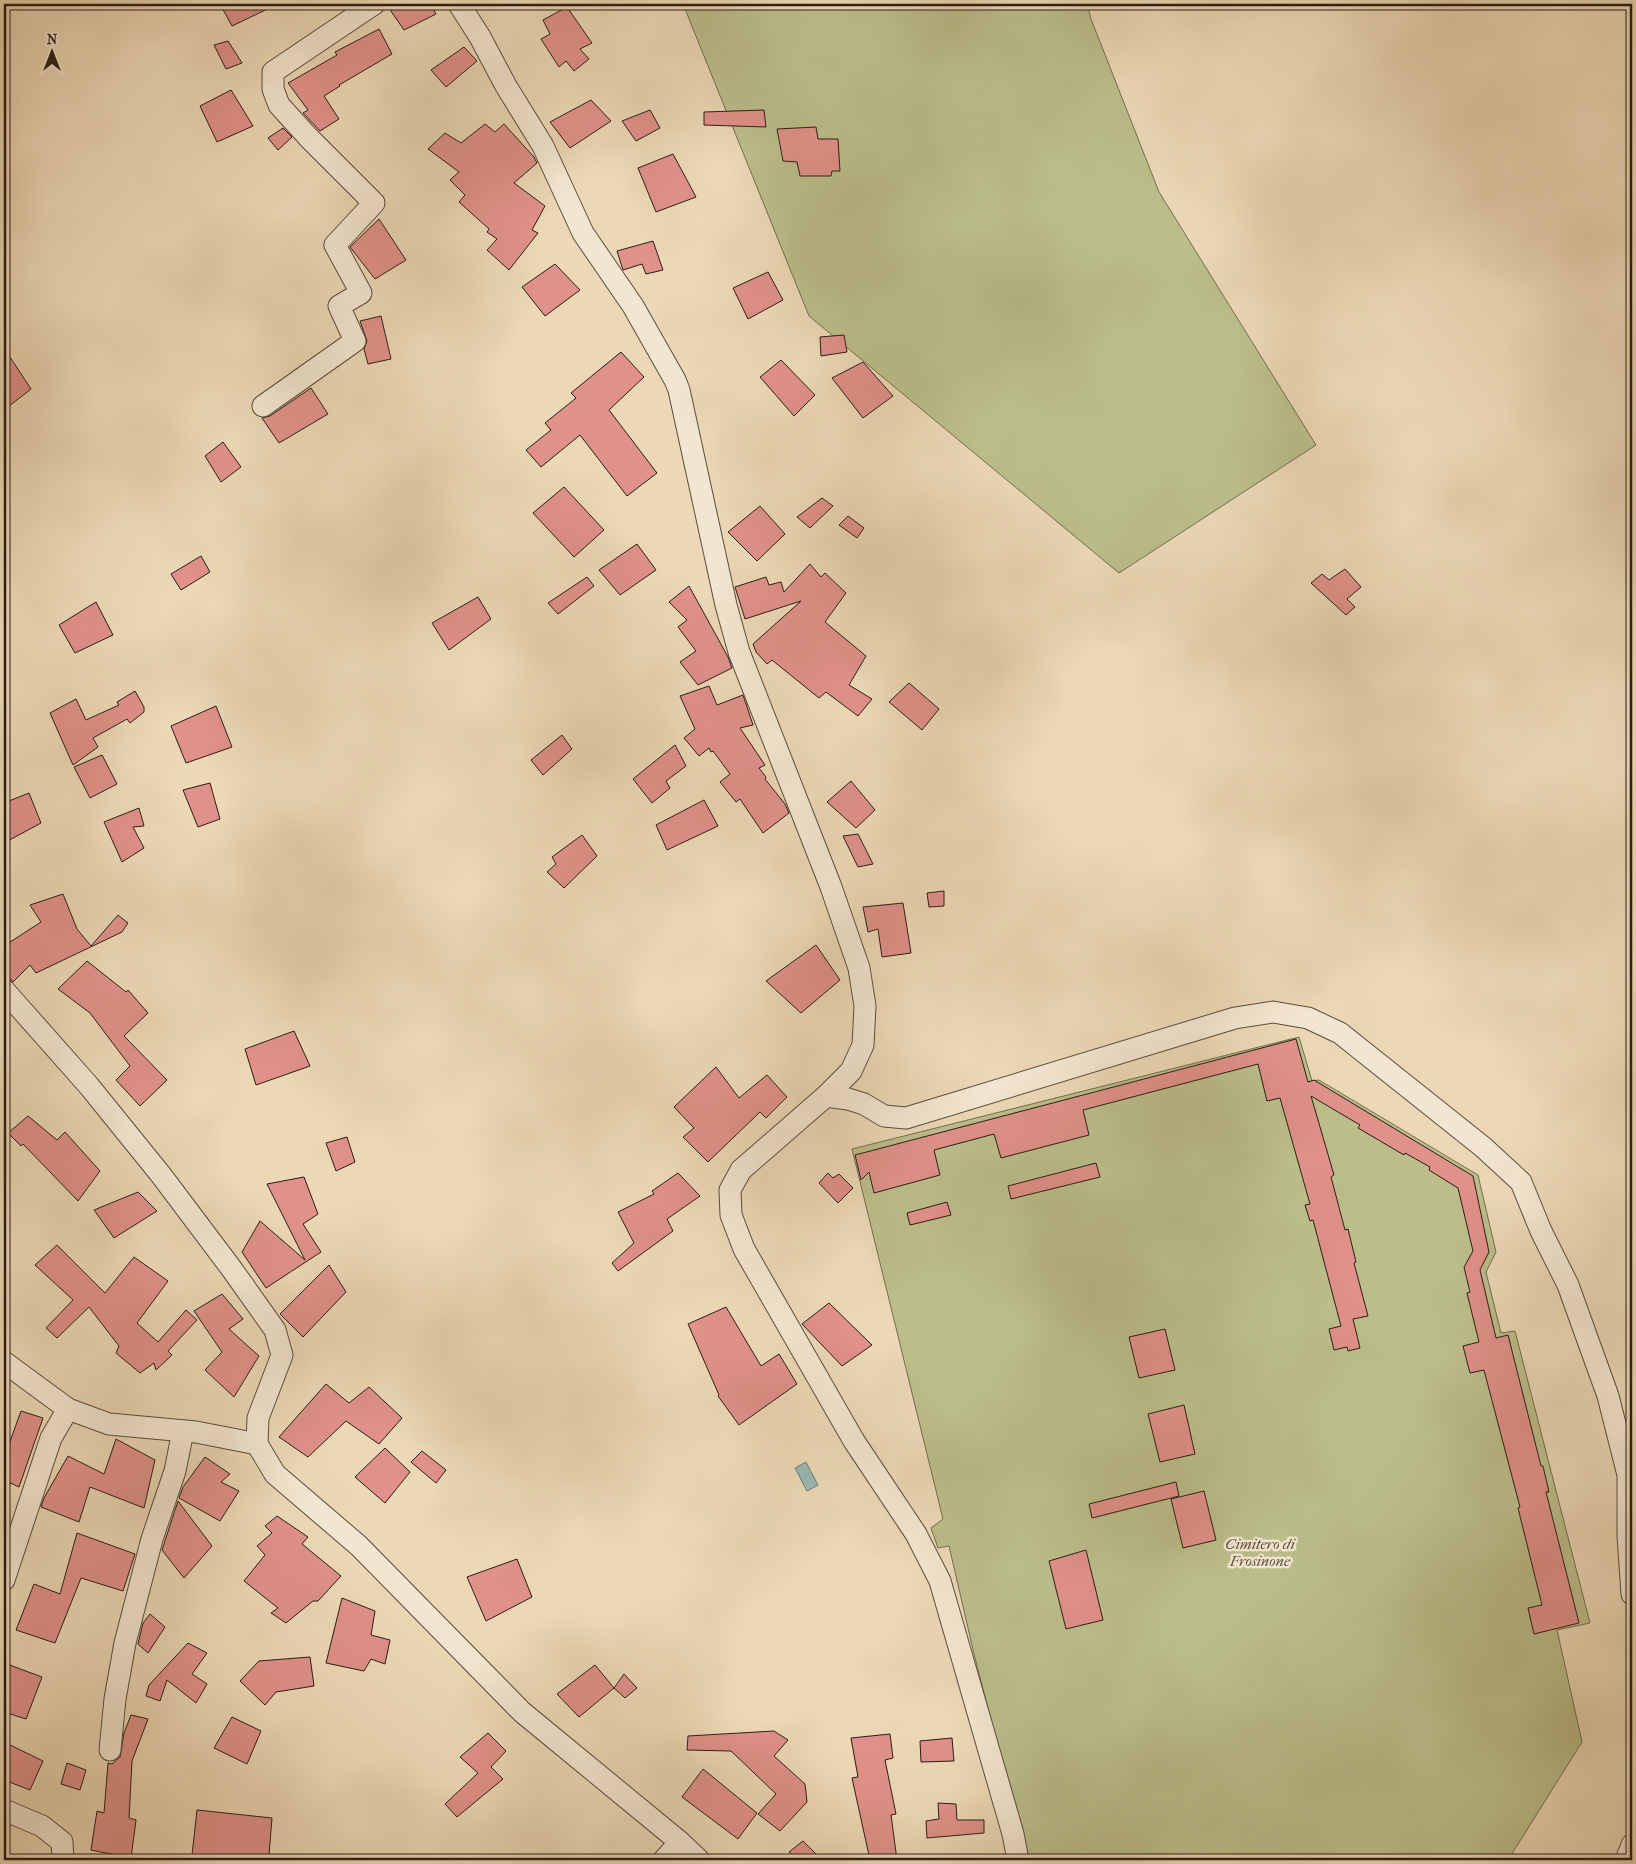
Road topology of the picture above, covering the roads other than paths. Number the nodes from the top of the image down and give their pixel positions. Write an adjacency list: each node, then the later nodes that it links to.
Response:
1 (374, 4): 3 (street)
2 (459, 4): 5 (street)
3 (263, 406)
4 (4, 990): 11 (street)
5 (858, 1056): 6 (street); 7 (street)
6 (826, 1096): 7 (street); 21 (street)
7 (864, 1104): 13 (street)
8 (4, 1362): 9 (street)
9 (68, 1408): 10 (street); 12 (street)
10 (183, 1431): 11 (street); 14 (street)
11 (257, 1444): 16 (street)
12 (4, 1580)
13 (1632, 1594)
14 (110, 1750)
15 (4, 1810): 18 (street)
16 (680, 1842): 19 (street); 20 (street)
17 (1632, 1845): 22 (street)
18 (63, 1860)
19 (664, 1860)
20 (699, 1860)
21 (1018, 1860)
22 (1626, 1860)

